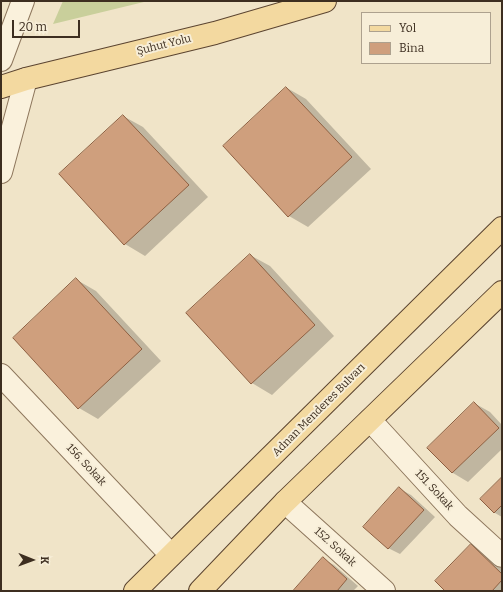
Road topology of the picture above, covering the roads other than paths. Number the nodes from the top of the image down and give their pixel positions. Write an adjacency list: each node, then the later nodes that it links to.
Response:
1 (23, 1): 3 (street)
2 (326, 1): 4 (main road, Şuhut Yolu)
3 (1, 60)
4 (26, 79): 5 (main road, Şuhut Yolu); 6 (street)
5 (1, 87)
6 (1, 172)
7 (502, 228): 12 (main road, Adnan Menderes Bulvarı)
8 (499, 301): 10 (main road)
9 (1, 375): 12 (street, 156. Sokak)
10 (370, 420): 11 (main road); 13 (street, 151. Sokak)
11 (285, 502): 15 (main road); 16 (street, 152. Sokak)
12 (171, 556): 14 (main road, Adnan Menderes Bulvarı)
13 (502, 556)
14 (135, 591)
15 (200, 591)
16 (384, 591)

